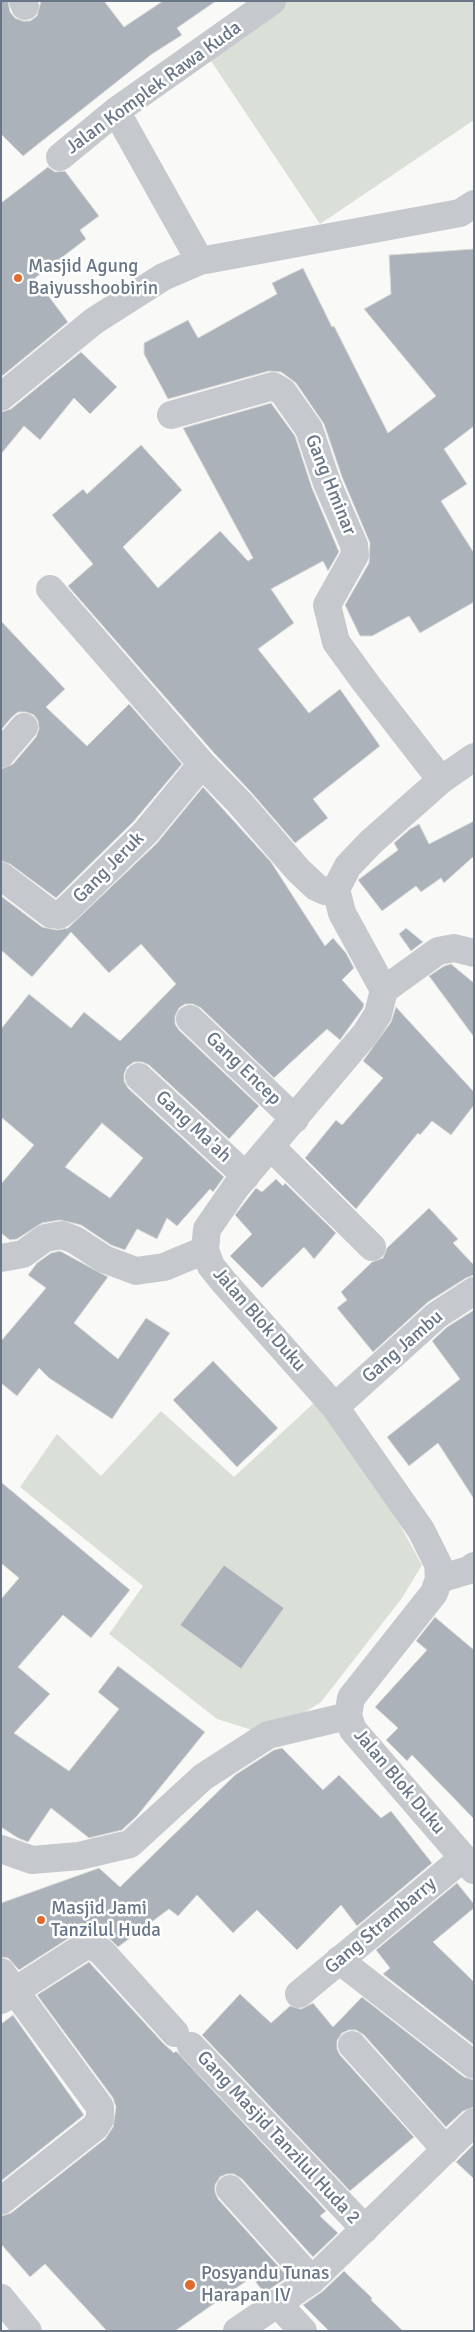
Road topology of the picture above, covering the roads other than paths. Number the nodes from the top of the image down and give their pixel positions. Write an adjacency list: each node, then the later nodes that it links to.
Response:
1 (272, 1): 2 (street, Jalan Komplek Rawa Kuda)
2 (116, 111): 3 (street, Jalan Komplek Rawa Kuda); 5 (street)
3 (60, 157)
4 (474, 204): 5 (street)
5 (200, 261): 6 (street)
6 (1, 397)
7 (171, 415): 13 (street, Gang Hminar)
8 (50, 589): 12 (street)
9 (24, 727): 10 (street)
10 (1, 754)
11 (474, 758): 13 (street)
12 (202, 764): 14 (street, Gang Jeruk); 15 (street)
13 (441, 780): 15 (street)
14 (1, 876)
15 (336, 889): 17 (street)
16 (474, 953): 17 (street)
17 (384, 990): 20 (street, Jalan Blok Duku)
18 (190, 1019): 20 (street, Gang Encep)
19 (139, 1077): 22 (street, Gang Ma'ah)
20 (295, 1119): 21 (street, Jalan Blok Duku)
21 (272, 1147): 22 (street, Jalan Blok Duku); 23 (street)
22 (246, 1176): 24 (street, Jalan Blok Duku)
23 (372, 1247)
24 (204, 1250): 25 (street); 27 (street, Jalan Blok Duku)
25 (1, 1258)
26 (474, 1291): 27 (street, Gang Jambu)
27 (335, 1407): 29 (street, Jalan Blok Duku)
28 (474, 1566): 29 (street)
29 (439, 1579): 30 (street, Jalan Blok Duku)
30 (348, 1716): 31 (street); 32 (street, Jalan Blok Duku)
31 (1, 1849)
32 (468, 1864): 33 (street, Gang Strambarry)
33 (339, 1960): 35 (street, Gang Strambarry); 37 (street)
34 (6, 1987): 41 (street); 42 (street, Gang Masjid Tanzilul Huda 2)
35 (299, 1994)
36 (352, 2045): 39 (street)
37 (474, 2064)
38 (474, 2122): 39 (street)
39 (446, 2150): 42 (street)
40 (230, 2189): 43 (street)
41 (1, 2201)
42 (365, 2230): 43 (street)
43 (312, 2280): 45 (street)
44 (1, 2298): 46 (street)
45 (277, 2304): 47 (street); 48 (street)
46 (28, 2331)
47 (237, 2331)
48 (304, 2331)

